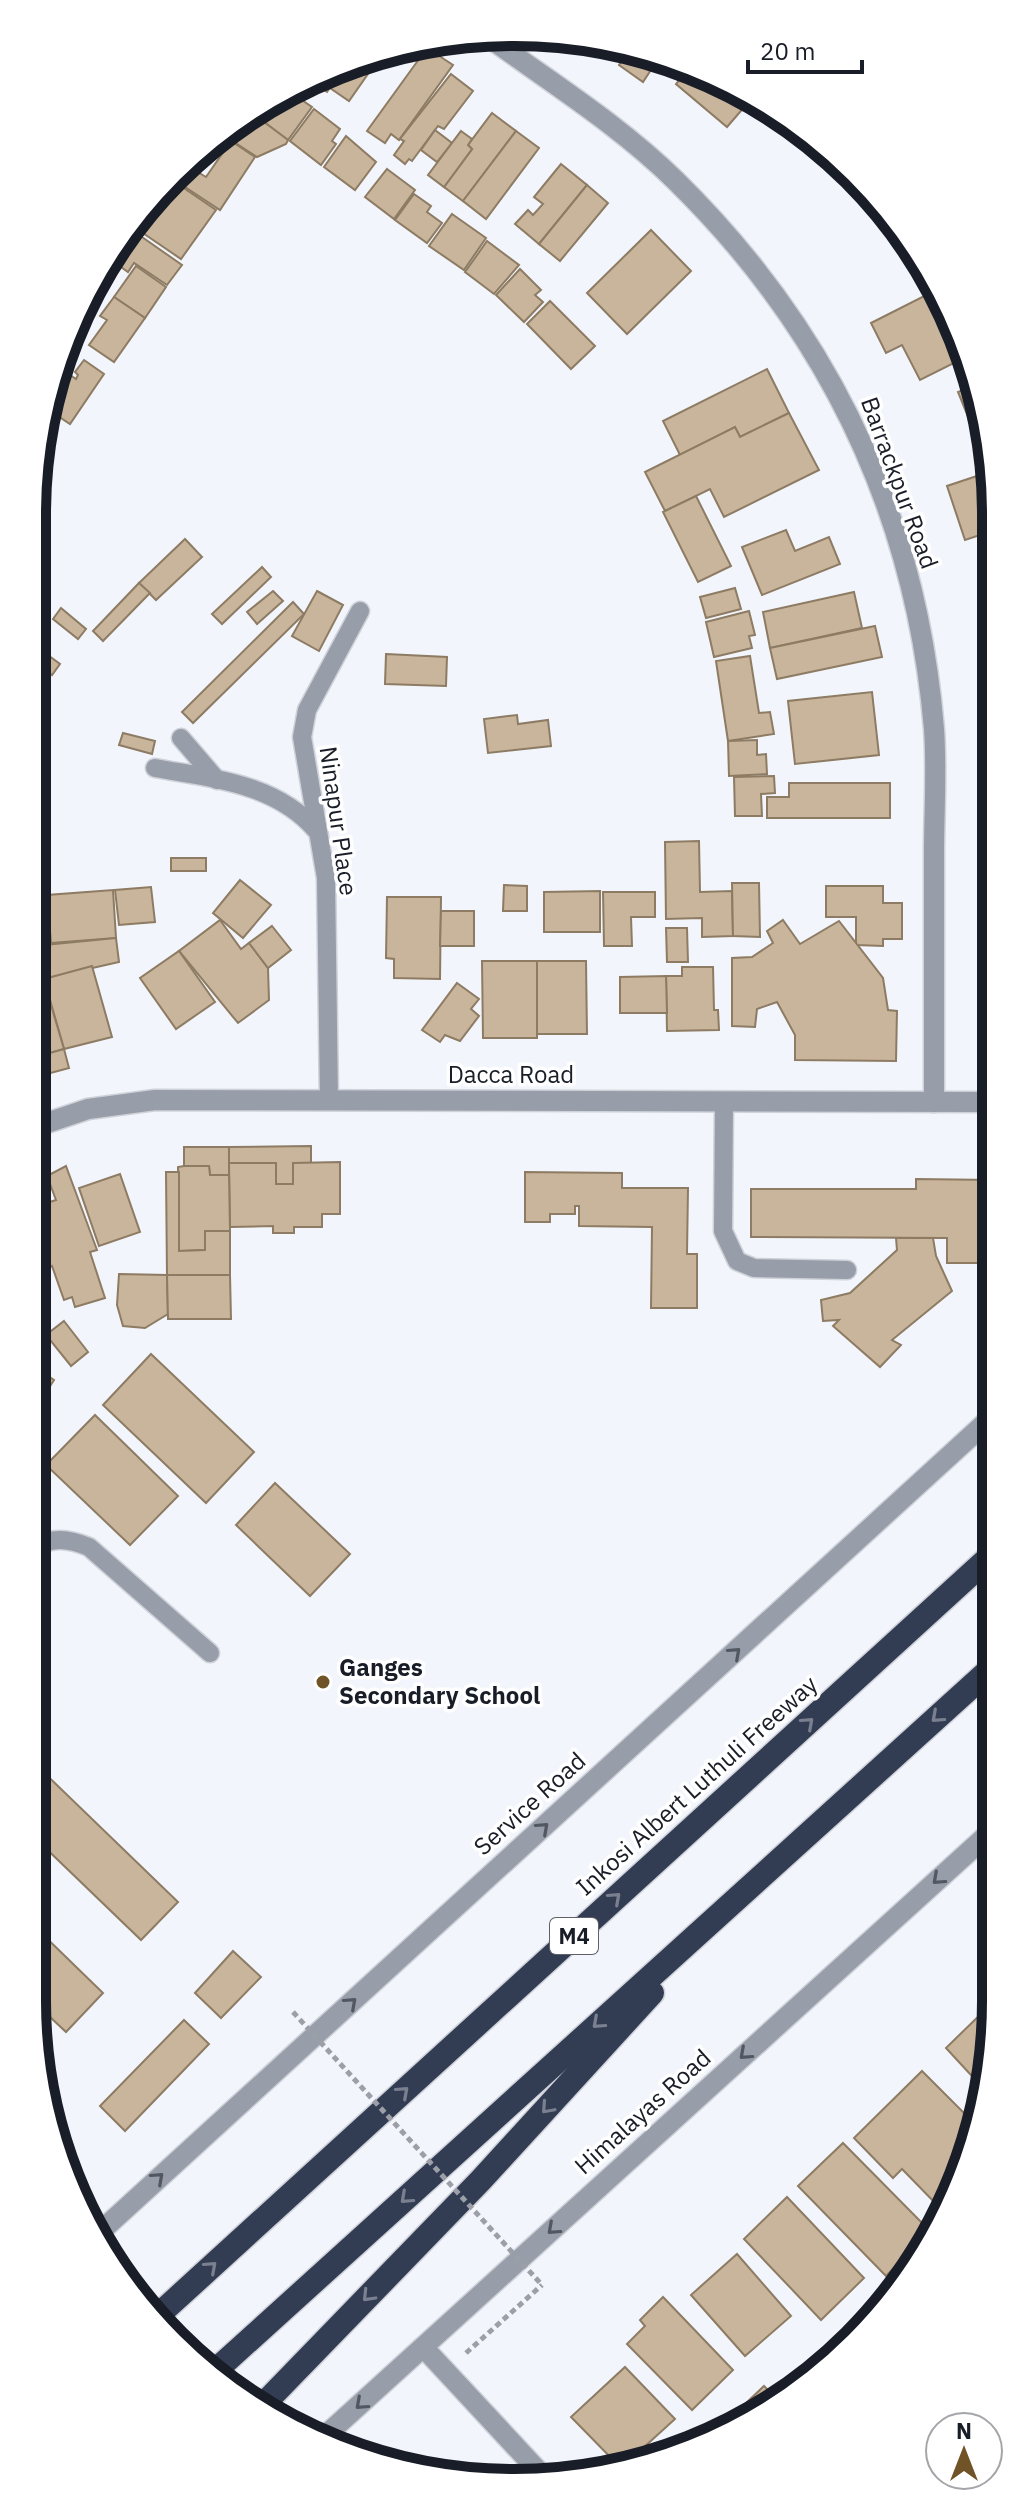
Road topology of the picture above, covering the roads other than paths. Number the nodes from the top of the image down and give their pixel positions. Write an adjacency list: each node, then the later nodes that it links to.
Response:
1 (502, 46): 9 (street, Barrackpur Road)
2 (360, 611): 6 (lane, Ninapur Place)
3 (181, 738): 5 (lane)
4 (155, 768): 5 (lane)
5 (217, 780): 6 (lane)
6 (318, 832): 7 (lane, Ninapur Place)
7 (329, 1100): 8 (street, Dacca Road); 11 (street, Dacca Road)
8 (724, 1101): 9 (street, Dacca Road); 12 (lane)
9 (934, 1102): 10 (street, Dacca Road)
10 (982, 1102)
11 (46, 1123)
12 (847, 1270)
13 (982, 1426): 20 (street, Service Road, one-way to 13)
14 (46, 1540): 16 (lane)
15 (982, 1564): 21 (highway, Inkosi Albert Luthuli Freeway / M4, one-way to 15)
16 (210, 1653)
17 (982, 1677): 19 (highway, one-way to 19)
18 (982, 1840): 22 (street, Himalayas Road, one-way to 22)
19 (750, 1884): 23 (highway, one-way to 23); 24 (highway, one-way to 24)
20 (105, 2227)
21 (163, 2311)
22 (424, 2348): 25 (street, Himalayas Road, one-way to 25); 26 (street)
23 (221, 2366)
24 (269, 2399)
25 (331, 2431)
26 (536, 2468)

